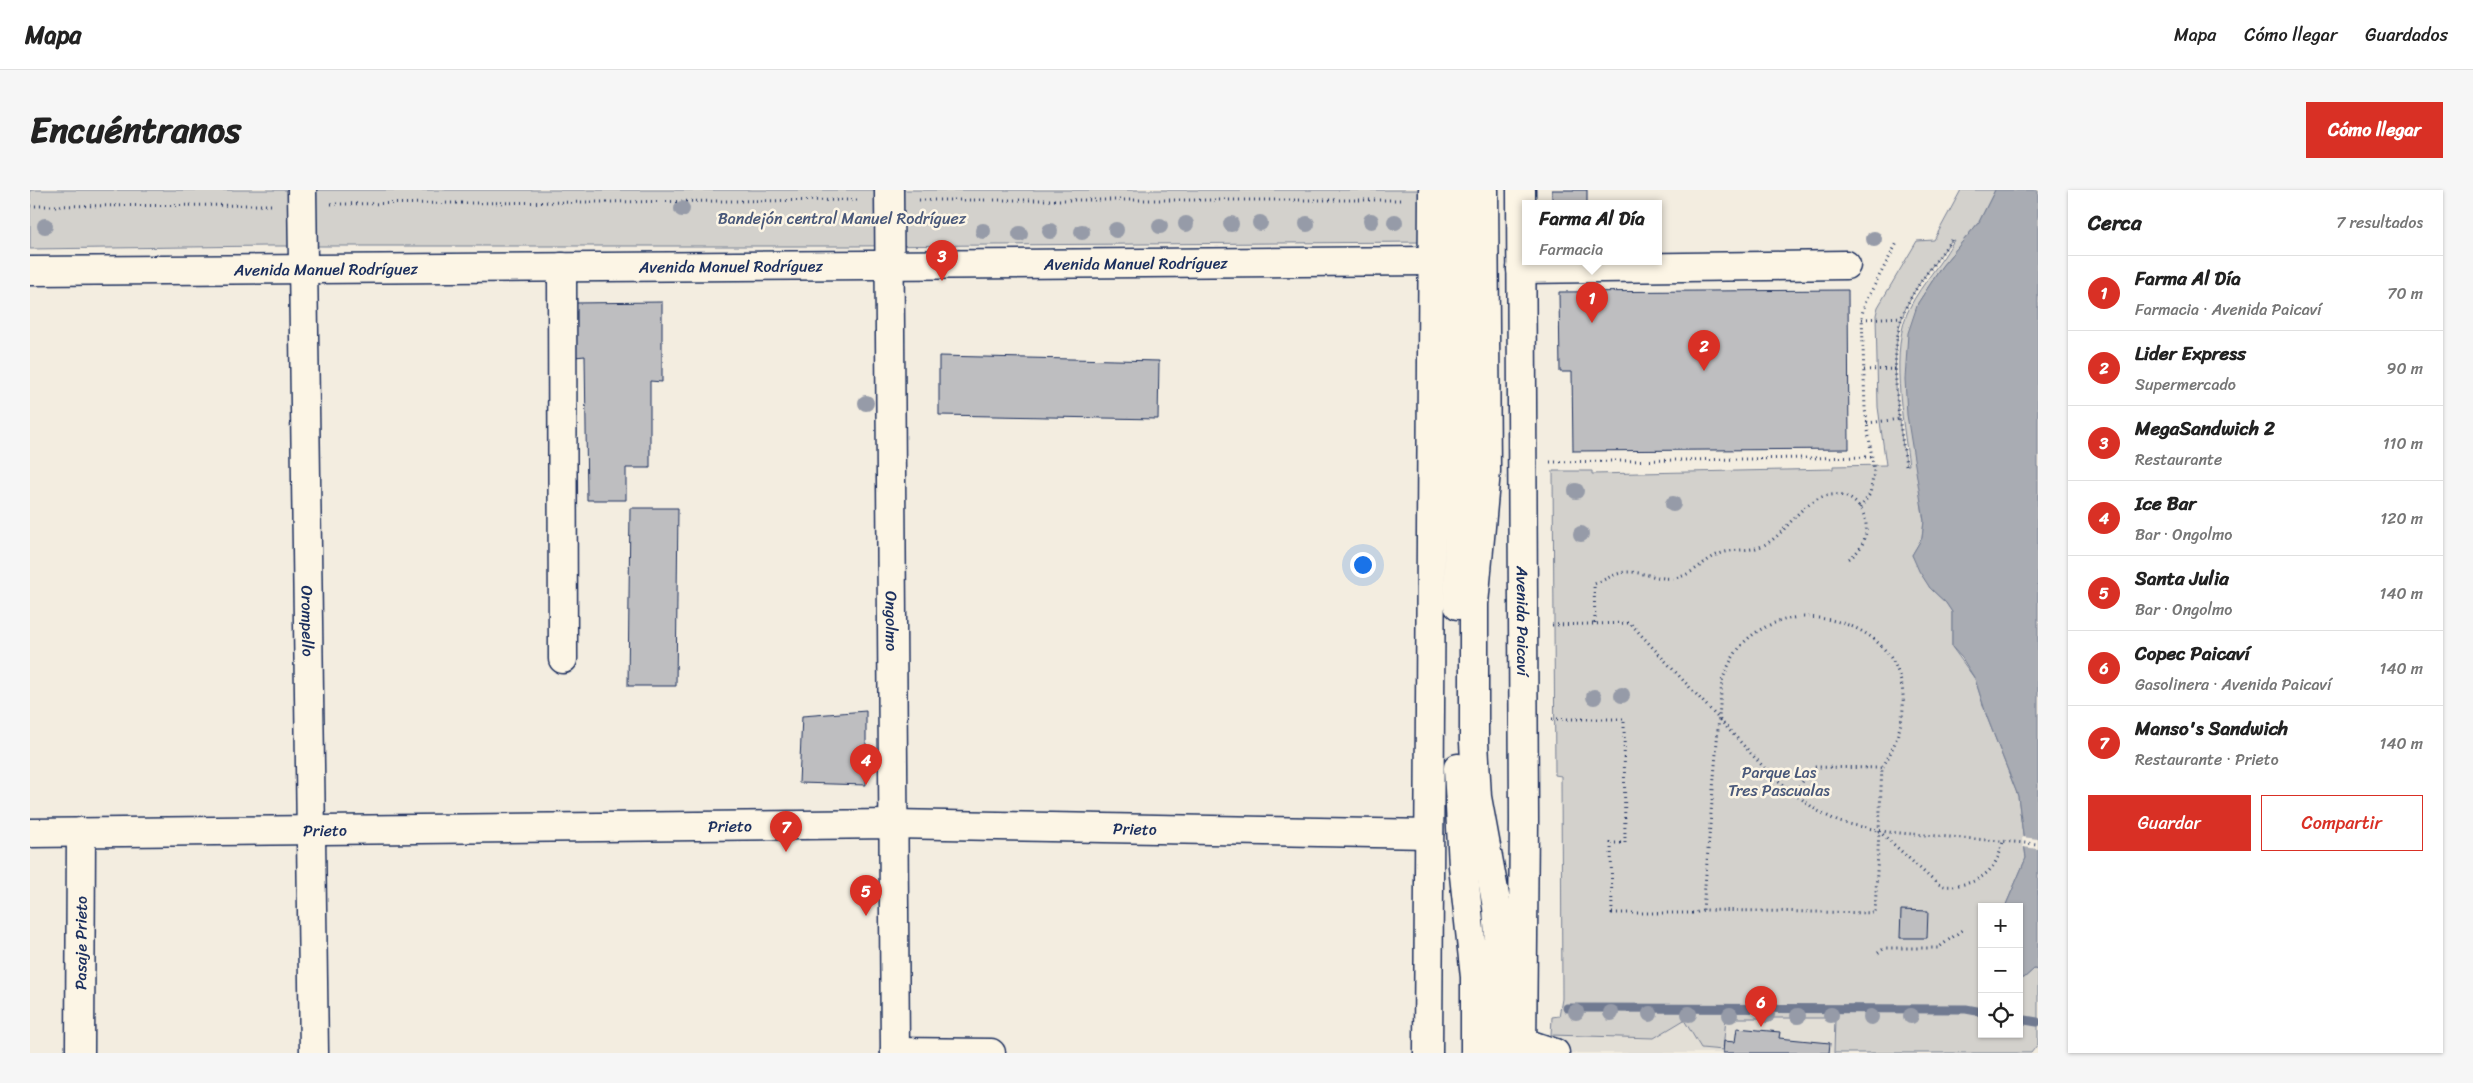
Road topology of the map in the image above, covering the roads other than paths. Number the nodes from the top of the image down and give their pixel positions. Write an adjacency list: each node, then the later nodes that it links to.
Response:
1 (1433, 190): 7 (street)
2 (1459, 190): 26 (street)
3 (1484, 190): 20 (street)
4 (1521, 190): 12 (street, Avenida Paicaví)
5 (889, 195): 8 (street, Ongolmo)
6 (302, 197): 11 (street, Orompello)
7 (1432, 261): 8 (street, Avenida Manuel Rodríguez); 19 (street)
8 (889, 264): 10 (street, Avenida Manuel Rodríguez); 15 (street, Ongolmo)
9 (1846, 265): 12 (street)
10 (562, 267): 11 (street, Avenida Manuel Rodríguez); 14 (street)
11 (304, 269): 13 (street, Avenida Manuel Rodríguez); 16 (street, Orompello)
12 (1521, 269): 20 (street, Avenida Paicaví)
13 (30, 271)
14 (564, 659)
15 (893, 824): 16 (street, Prieto); 19 (street, Prieto); 21 (street, Ongolmo)
16 (312, 830): 18 (street, Prieto); 23 (street, Orompello)
17 (30, 832): 18 (street, Prieto)
18 (80, 832): 22 (street, Pasaje Prieto)
19 (1429, 834): 25 (street)
20 (1514, 1050): 27 (street)
21 (895, 1052): 24 (street)
22 (80, 1053)
23 (314, 1053)
24 (991, 1053)
25 (1428, 1053)
26 (1475, 1053)
27 (1555, 1053)

